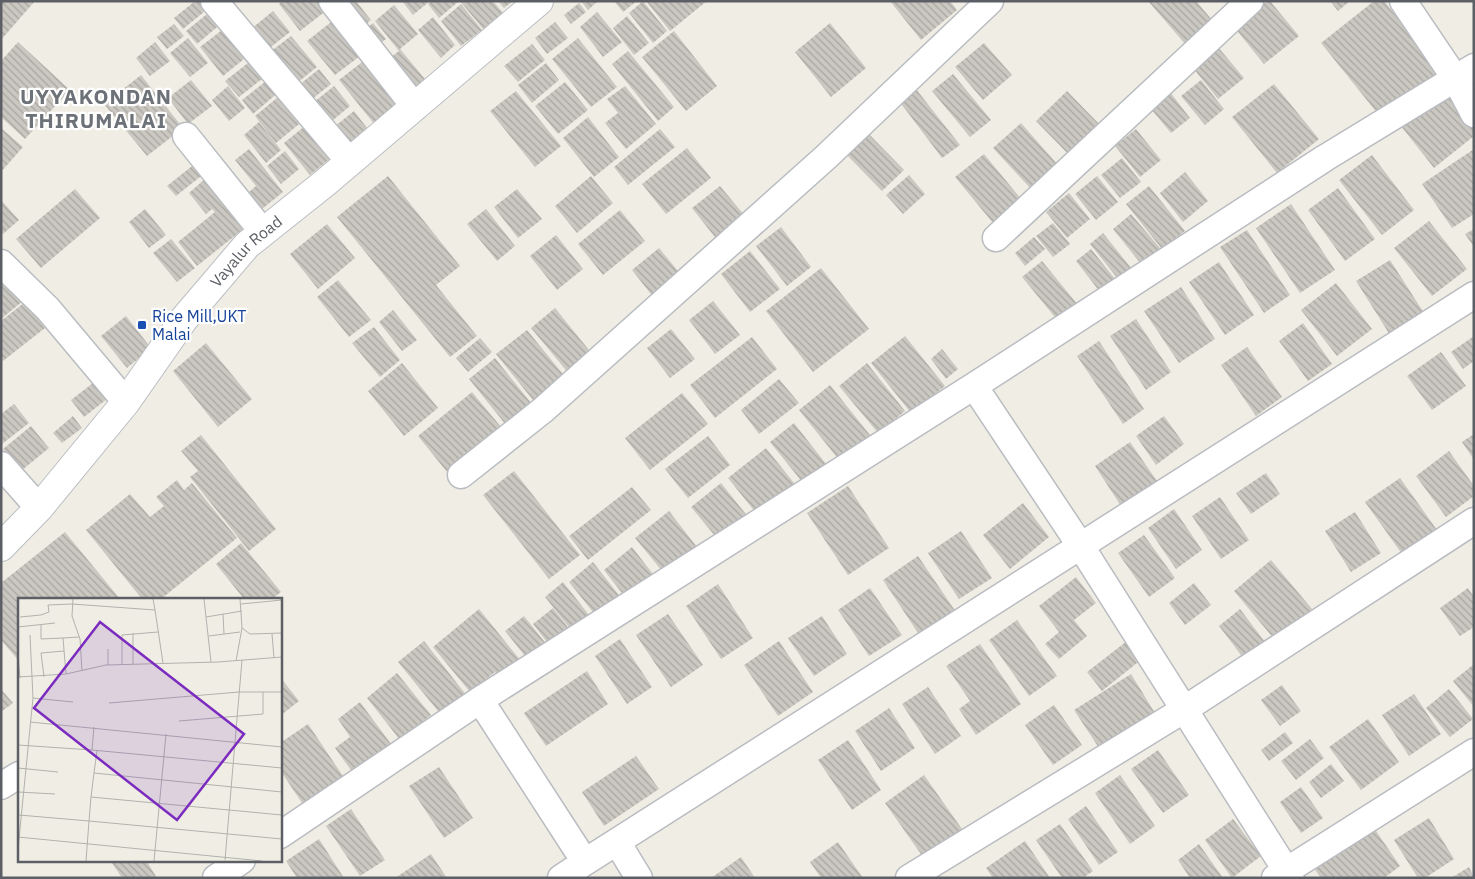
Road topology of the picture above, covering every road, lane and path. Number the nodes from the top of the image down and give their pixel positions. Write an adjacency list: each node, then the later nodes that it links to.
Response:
1 (214, 1): 11 (street)
2 (332, 1): 8 (street)
3 (539, 1): 8 (main road, Vayalur Road)
4 (990, 1): 19 (street)
5 (1250, 1): 13 (street)
6 (1403, 1): 7 (street)
7 (1464, 72): 9 (street); 16 (street)
8 (415, 107): 11 (main road, Vayalur Road)
9 (1474, 114)
10 (186, 136): 12 (street)
11 (350, 162): 12 (main road, Vayalur Road)
12 (263, 232): 17 (main road, Vayalur Road)
13 (996, 238)
14 (1, 263): 17 (street)
15 (1474, 295): 22 (street)
16 (974, 386): 22 (street); 24 (street)
17 (126, 402): 20 (main road, Vayalur Road)
18 (1, 465): 20 (street)
19 (461, 475)
20 (39, 508): 23 (main road, Vayalur Road)
21 (1474, 521): 25 (street)
22 (1080, 546): 25 (street); 30 (street)
23 (1, 547)
24 (480, 700): 29 (street); 32 (street)
25 (1185, 709): 33 (street); 37 (street)
26 (1474, 752): 33 (street)
27 (18, 776): 28 (street)
28 (1, 786)
29 (281, 834)
30 (617, 842): 32 (street); 36 (street)
31 (239, 862): 34 (street)
32 (585, 862): 35 (street)
33 (1284, 875)
34 (216, 878)
35 (561, 878)
36 (639, 878)
37 (910, 878)

